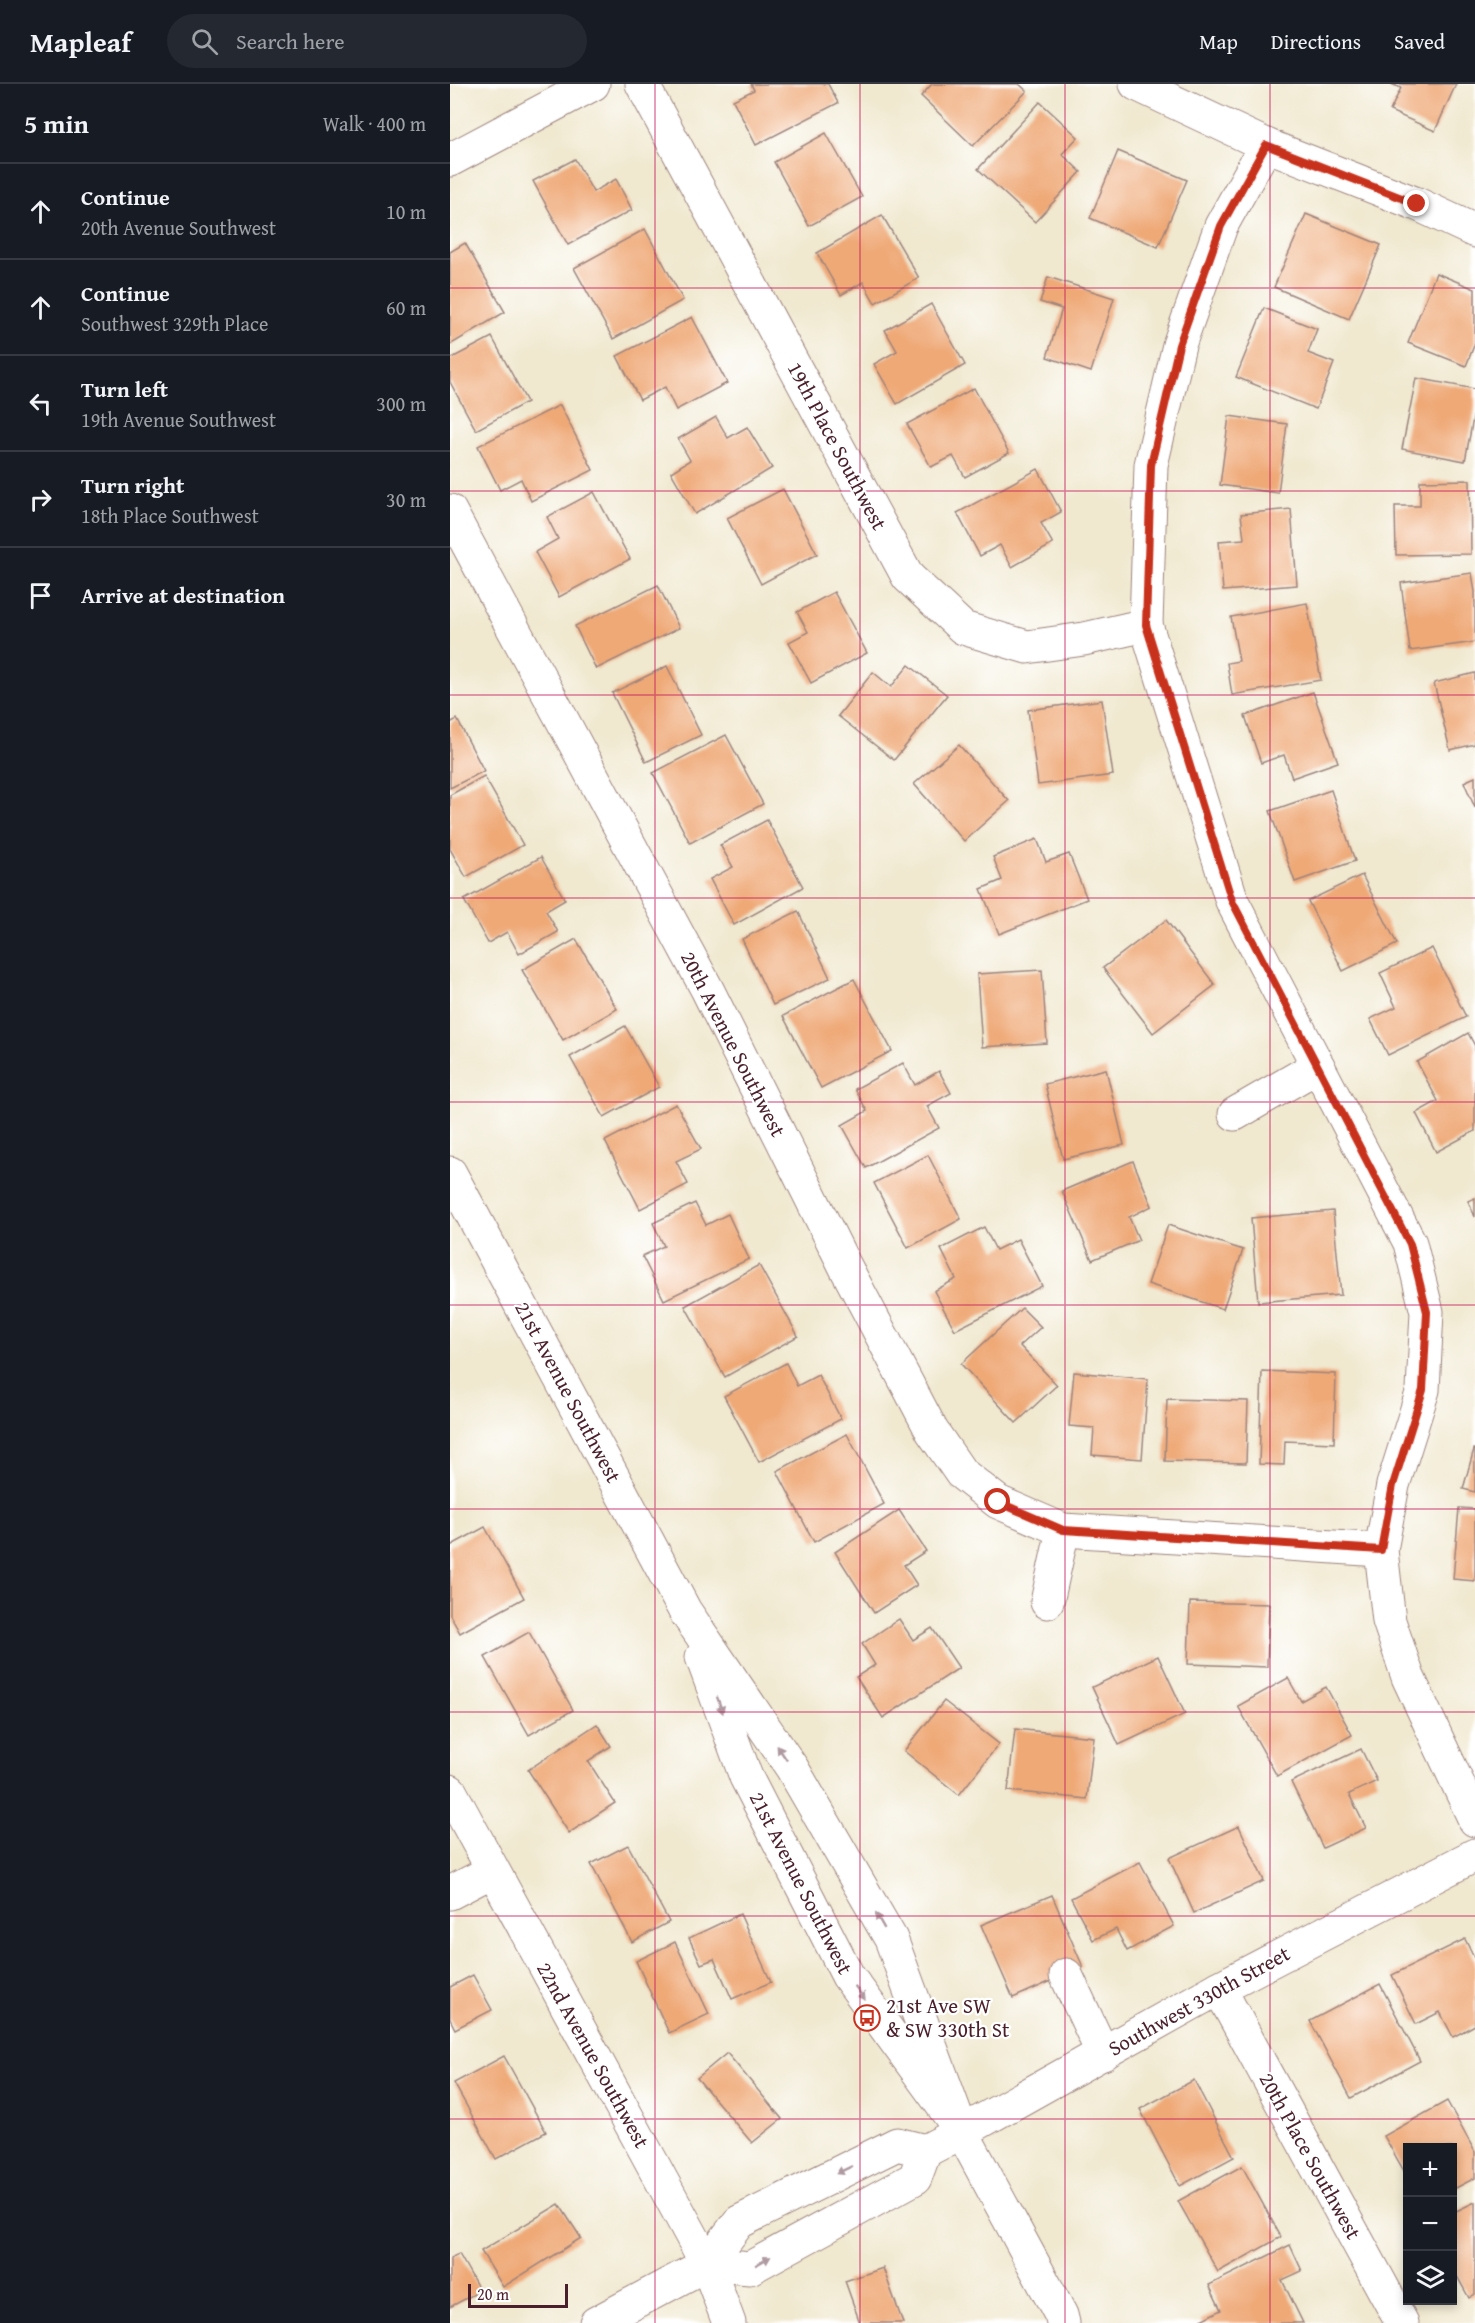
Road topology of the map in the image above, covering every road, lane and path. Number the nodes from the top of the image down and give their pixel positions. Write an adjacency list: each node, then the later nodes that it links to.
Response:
1 (593, 84): 5 (street)
2 (642, 84): 8 (street, 19th Place Southwest)
3 (1136, 84): 4 (street)
4 (1266, 145): 6 (street); 8 (street)
5 (450, 160)
6 (1475, 231)
7 (450, 510): 12 (street, 20th Avenue Southwest)
8 (1146, 625): 9 (street)
9 (1318, 1066): 10 (street); 13 (street)
10 (1235, 1114)
11 (450, 1173): 15 (street, 21st Avenue Southwest)
12 (1063, 1530): 13 (street, 20th Avenue Southwest); 14 (street)
13 (1381, 1550): 17 (street)
14 (1047, 1602)
15 (685, 1611): 24 (street, 21st Avenue Southwest, one-way to 15); 24 (street, 21st Avenue Southwest, one-way to 24)
16 (450, 1791): 19 (street, 22nd Avenue Southwest)
17 (1475, 1820)
18 (1475, 1855): 22 (street, Southwest 330th Street)
19 (492, 1871): 20 (street); 26 (street, 22nd Avenue Southwest)
20 (450, 1893)
21 (1066, 1975): 23 (street)
22 (1219, 1988): 23 (street, Southwest 330th Street); 30 (street, 20th Place Southwest)
23 (1103, 2054): 24 (street, Southwest 330th Street)
24 (962, 2132): 25 (street, Southwest 330th Street); 27 (street, 21st Avenue Southwest)
25 (925, 2151): 26 (street, one-way to 26); 26 (street, one-way to 25)
26 (707, 2264): 28 (street); 29 (street, 22nd Avenue Southwest)
27 (1065, 2320)
28 (596, 2323)
29 (729, 2323)
30 (1402, 2323)

